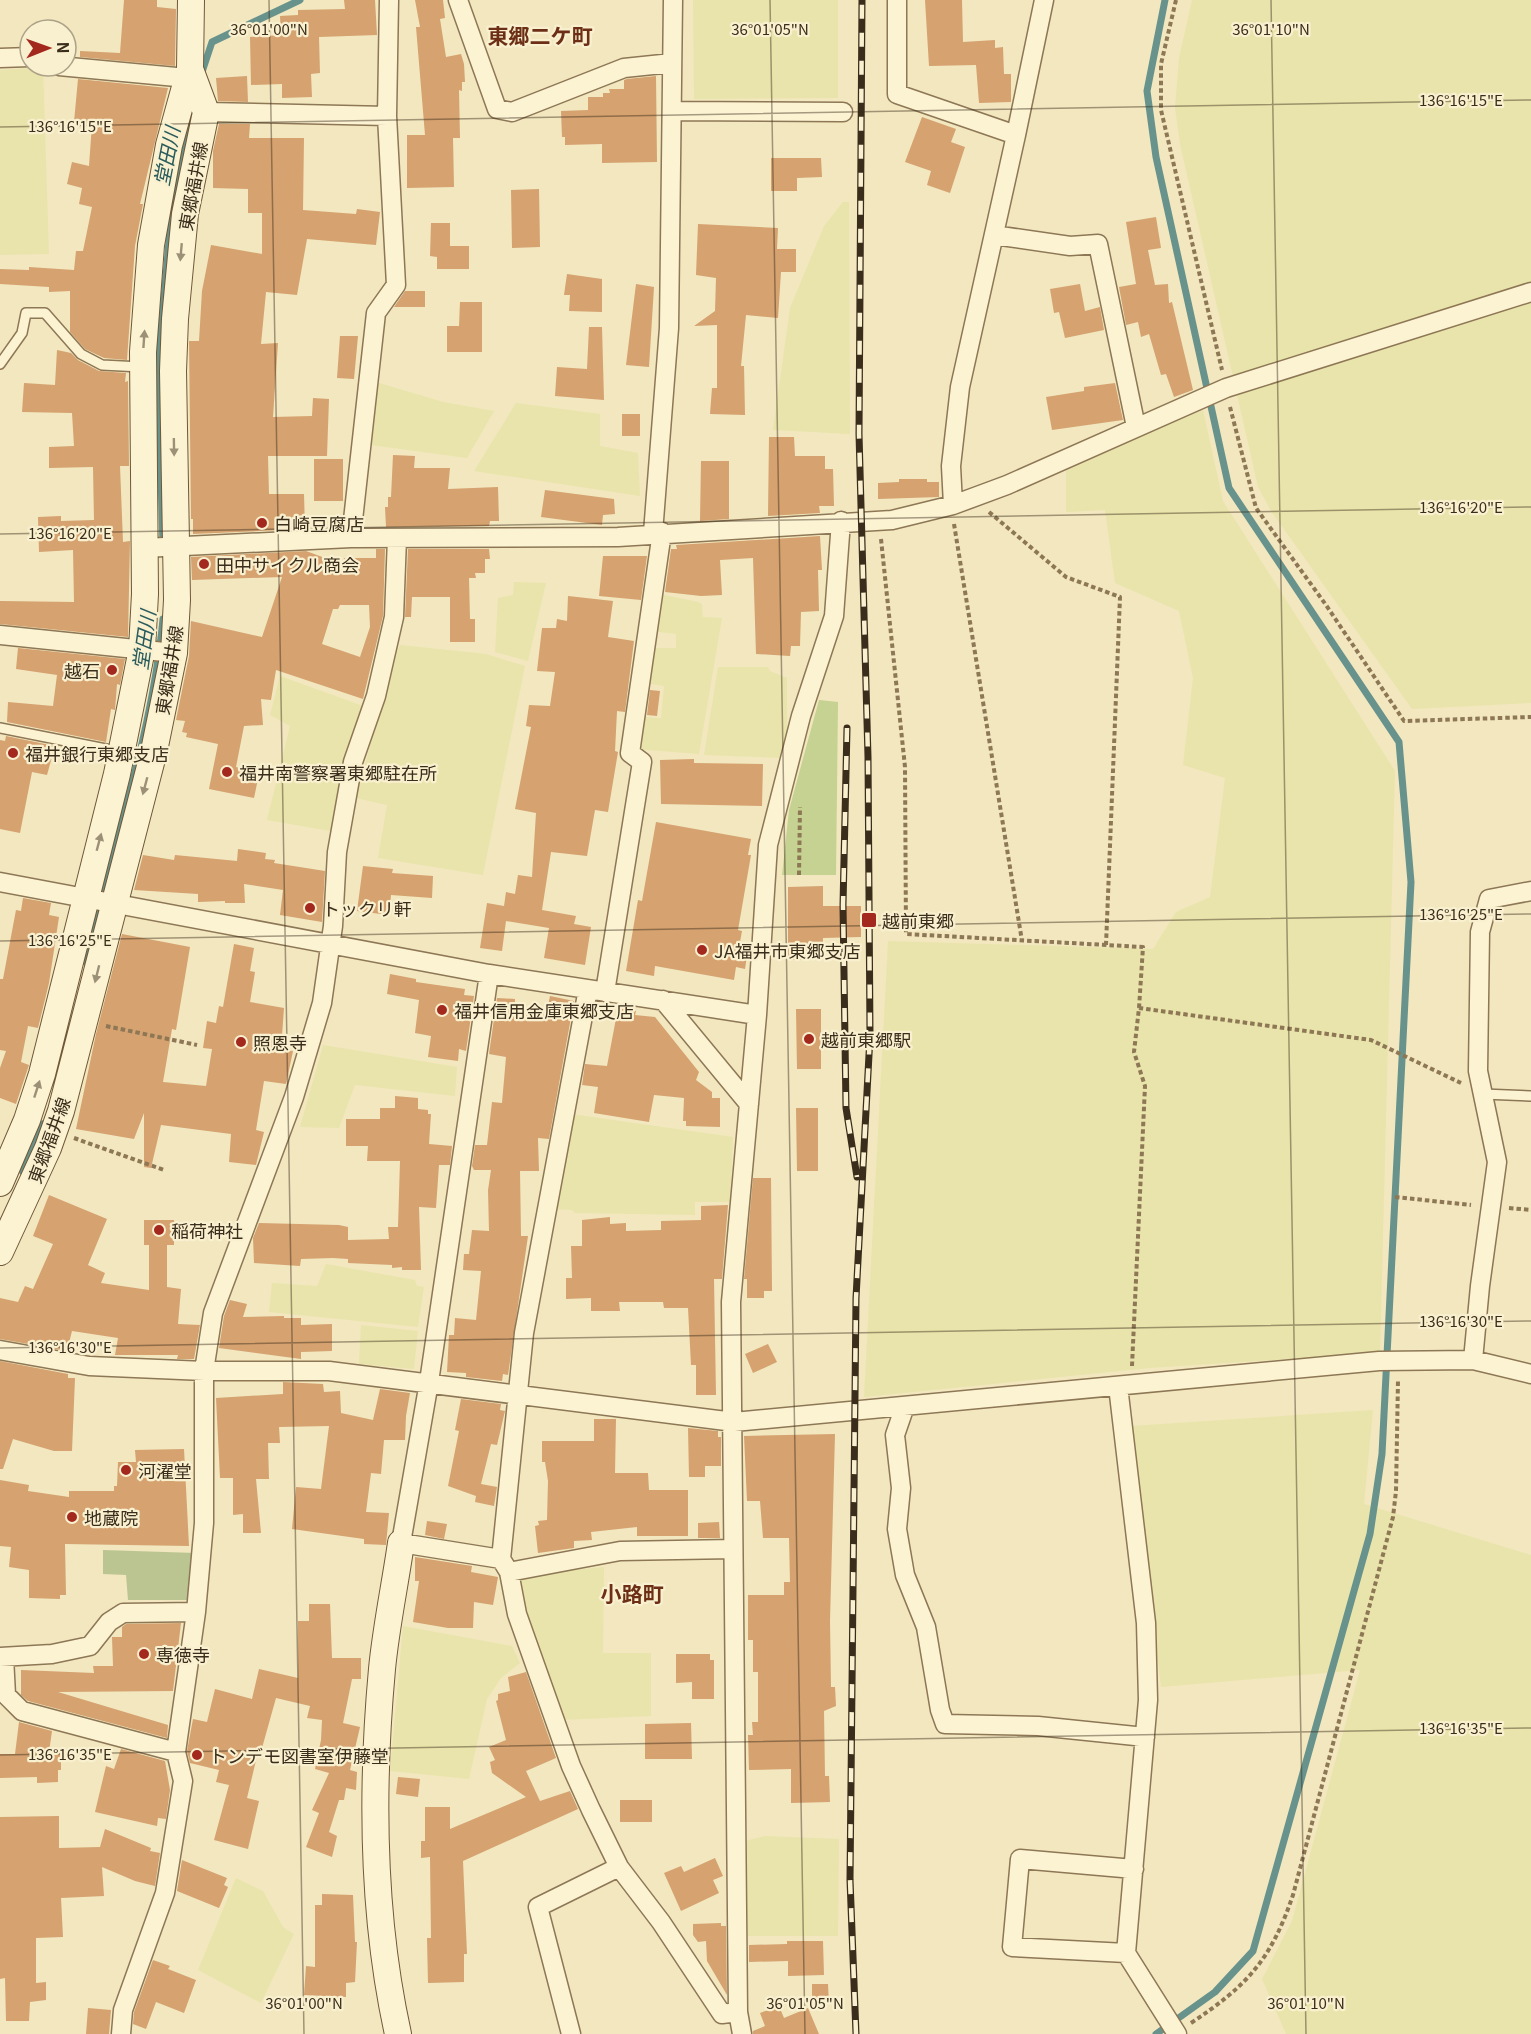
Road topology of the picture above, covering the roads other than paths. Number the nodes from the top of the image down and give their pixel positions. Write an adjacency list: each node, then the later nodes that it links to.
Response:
1 (191, 0): 11 (main road, 東郷福井線)
2 (388, 0): 14 (street)
3 (458, 0): 9 (street)
4 (673, 0): 9 (street)
5 (897, 0): 15 (street)
6 (1044, 0): 15 (street)
7 (18, 57): 8 (street)
8 (0, 58)
9 (672, 63): 12 (street)
10 (78, 69): 11 (street)
11 (196, 89): 14 (street); 19 (main road, 東郷福井線, one-way to 11); 26 (main road, 東郷福井線, one-way to 26)
12 (672, 111): 13 (street); 23 (street)
13 (843, 112)
14 (387, 116): 24 (street)
15 (1016, 135): 16 (street)
16 (994, 234): 20 (street); 21 (street)
17 (1531, 292): 20 (street)
18 (0, 364): 19 (lane)
19 (141, 367): 27 (main road, 東郷福井線)
20 (1136, 427): 21 (street)
21 (953, 505): 22 (street)
22 (841, 521): 23 (street); 42 (street)
23 (657, 532): 25 (street); 40 (street)
24 (351, 538): 25 (street); 26 (street)
25 (397, 538): 38 (street)
26 (177, 547): 27 (street); 30 (main road, 東郷福井線)
27 (144, 548): 29 (main road, 東郷福井線)
28 (0, 635): 29 (street)
29 (142, 649): 30 (street); 33 (main road, 東郷福井線)
30 (174, 653): 32 (main road, 東郷福井線)
31 (0, 728): 33 (lane)
32 (154, 751): 33 (street); 37 (main road, 東郷福井線, one-way to 37)
33 (121, 755): 36 (main road, 東郷福井線, one-way to 33)
34 (0, 882): 36 (street)
35 (1531, 891): 45 (street)
36 (85, 898): 37 (street); 44 (main road, 東郷福井線)
37 (114, 905): 38 (street); 43 (main road, 東郷福井線, one-way to 43)
38 (330, 943): 39 (street); 54 (street)
39 (489, 974): 40 (street); 56 (street)
40 (596, 991): 41 (street); 58 (street)
41 (663, 1000): 42 (street); 47 (street)
42 (757, 1015): 47 (street)
43 (86, 1017): 44 (street); 49 (main road, 東郷福井線)
44 (56, 1022): 48 (main road, 東郷福井線, one-way to 44)
45 (1483, 1094): 46 (lane); 53 (street)
46 (1531, 1096)
47 (749, 1104): 60 (street)
48 (27, 1120): 49 (street); 50 (main road, 東郷福井線)
49 (55, 1131): 51 (main road, 東郷福井線)
50 (0, 1183)
51 (0, 1252)
52 (0, 1350): 54 (street)
53 (1473, 1360): 55 (street); 57 (street)
54 (204, 1371): 56 (street); 64 (street)
55 (1531, 1374)
56 (429, 1383): 58 (street); 61 (street)
57 (1124, 1386): 59 (street); 66 (street)
58 (519, 1394): 60 (street); 63 (street)
59 (905, 1406): 60 (street); 66 (street)
60 (734, 1422): 62 (street)
61 (401, 1543): 63 (street); 74 (main road)
62 (733, 1549): 63 (street); 71 (street)
63 (505, 1565): 68 (street)
64 (196, 1612): 65 (street); 67 (street)
65 (2, 1657): 67 (street)
66 (1145, 1737): 69 (street)
67 (176, 1752): 73 (street)
68 (619, 1867): 71 (street); 75 (street)
69 (1134, 1869): 70 (street); 70 (street)
70 (1126, 1953): 72 (street)
71 (738, 2012): 76 (street)
72 (1176, 2033)
73 (121, 2034)
74 (398, 2034)
75 (571, 2034)
76 (742, 2034)

